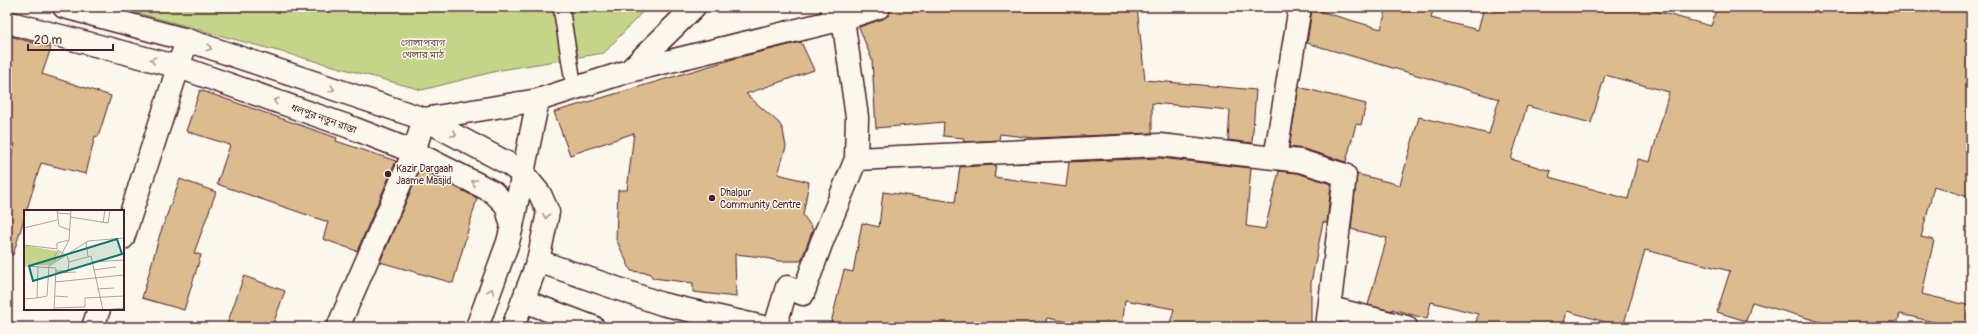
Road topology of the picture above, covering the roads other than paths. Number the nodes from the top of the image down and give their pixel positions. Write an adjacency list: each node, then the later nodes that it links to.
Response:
1 (64, 7): 8 (street)
2 (561, 7): 11 (lane)
3 (694, 7): 10 (street)
4 (879, 7): 6 (street)
5 (1300, 7): 15 (street)
6 (837, 13): 10 (street); 16 (street)
7 (7, 22): 9 (street, ধলপুর নতুন রাস্তা, one-way to 7)
8 (187, 40): 9 (street); 13 (street, one-way to 13)
9 (179, 67): 14 (street, ধলপুর নতুন রাস্তা, one-way to 9); 19 (street)
10 (629, 70): 11 (street)
11 (574, 88): 12 (street)
12 (538, 100): 13 (street); 17 (street)
13 (424, 119): 14 (street); 17 (street, one-way to 17)
14 (414, 152): 18 (street, ধলপুর নতুন রাস্তা, one-way to 14); 25 (street)
15 (1275, 158): 16 (street); 23 (street)
16 (856, 159): 30 (street)
17 (522, 174): 18 (street); 20 (street, one-way to 20)
18 (512, 226): 26 (street, one-way to 18)
19 (124, 235)
20 (538, 261): 21 (street); 29 (street)
21 (524, 301): 27 (street); 28 (street)
22 (99, 310): 24 (street)
23 (1329, 317): 31 (street)
24 (93, 327)
25 (338, 327)
26 (477, 327)
27 (513, 327)
28 (593, 327)
29 (763, 327)
30 (775, 327)
31 (1406, 327)

